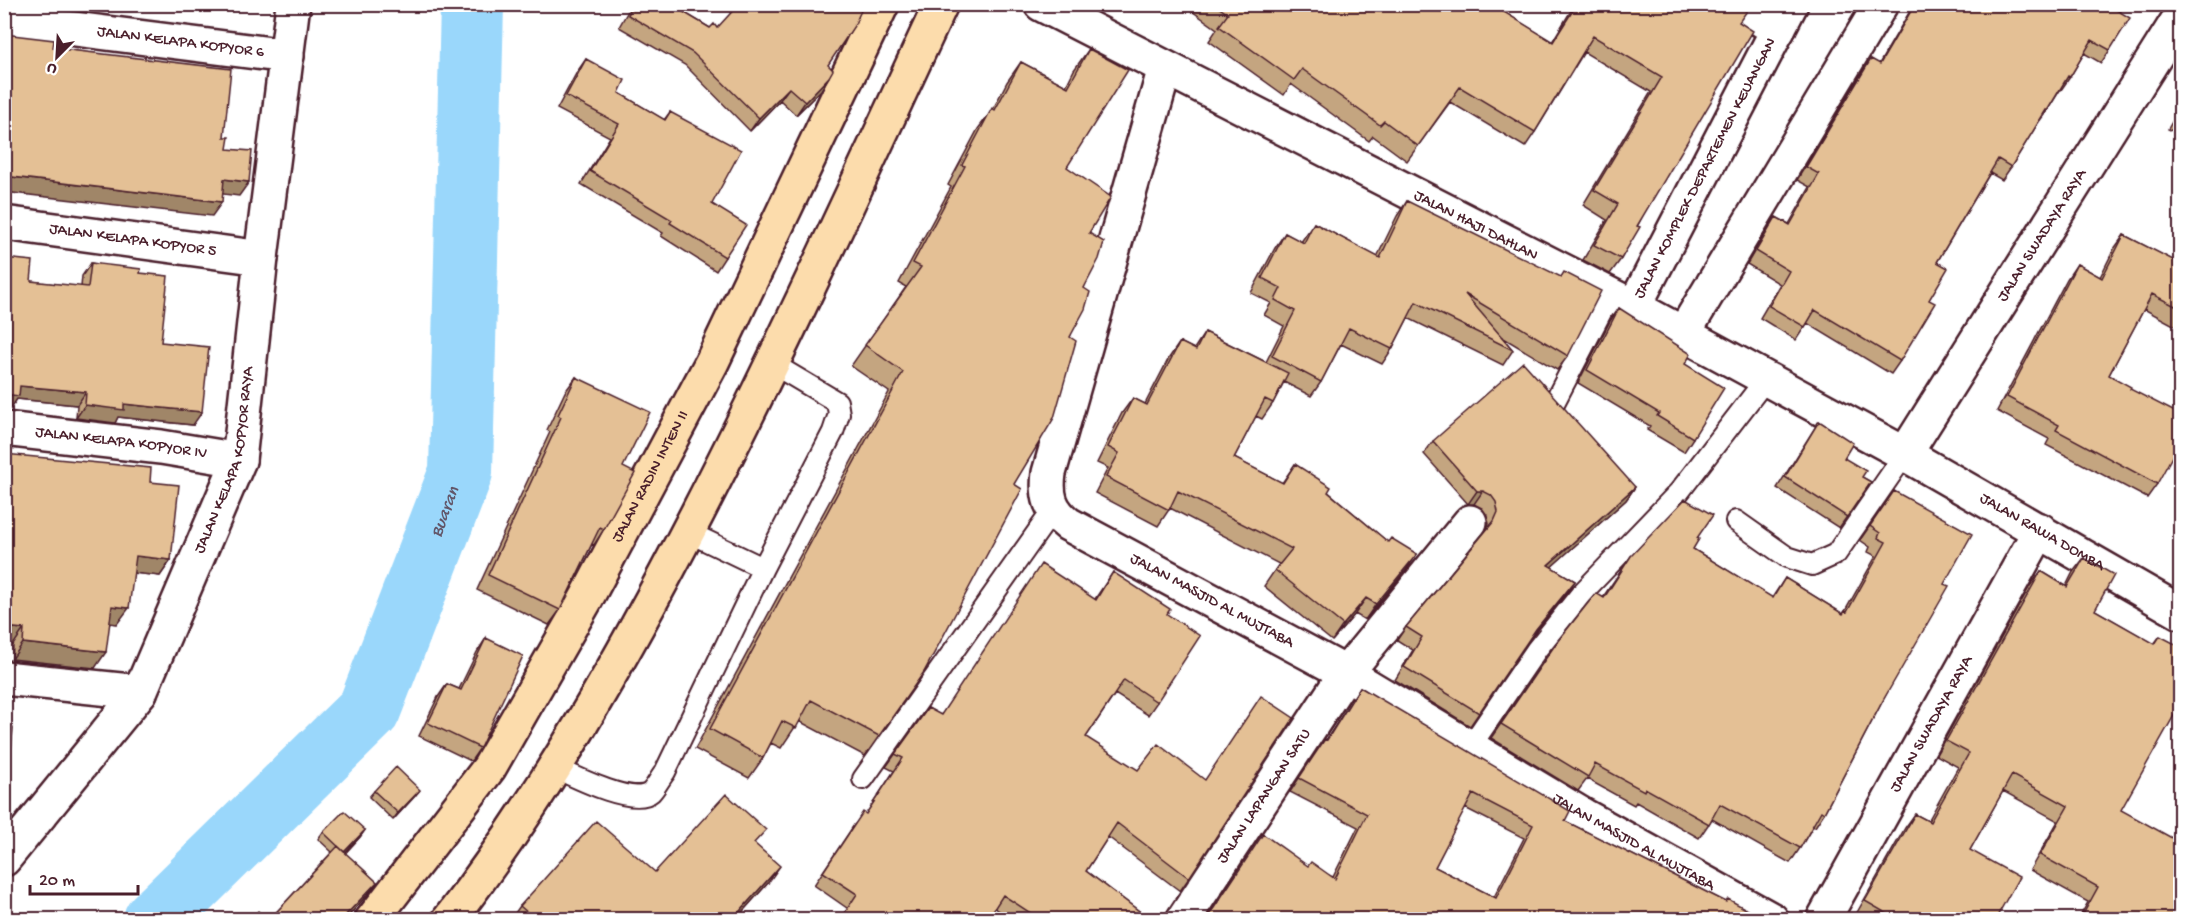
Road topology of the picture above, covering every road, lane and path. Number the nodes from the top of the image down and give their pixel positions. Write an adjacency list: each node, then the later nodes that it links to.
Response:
1 (293, 4): 10 (street, JALAN KELAPA KOPYOR RAYA)
2 (882, 4): 36 (main road, JALAN RADIN INTEN II)
3 (941, 4): 16 (main road)
4 (1041, 4): 11 (street, JALAN HAJI DAHLAN)
5 (1736, 4): 7 (street, JALAN KOMPLEK DEPARTEMEN KEUANGAN)
6 (1881, 4): 15 (street)
7 (1784, 17): 14 (street, JALAN KOMPLEK DEPARTEMEN KEUANGAN)
8 (2181, 17): 20 (street, JALAN SWADAYA RAYA)
9 (4, 20): 10 (street, JALAN KELAPA KOPYOR 6)
10 (287, 56): 13 (street, JALAN KELAPA KOPYOR RAYA)
11 (1166, 68): 14 (street, JALAN HAJI DAHLAN); 22 (street)
12 (4, 223): 13 (street, JALAN KELAPA KOPYOR 5)
13 (261, 258): 21 (street, JALAN KELAPA KOPYOR RAYA)
14 (1622, 301): 15 (street, JALAN HAJI DAHLAN); 18 (lane)
15 (1683, 334): 17 (street, JALAN HAJI DAHLAN)
16 (773, 364): 26 (main road); 27 (lane)
17 (1766, 379): 20 (street, JALAN HAJI DAHLAN); 32 (lane)
18 (1555, 401)
19 (4, 429): 21 (street, JALAN KELAPA KOPYOR IV)
20 (1905, 454): 23 (lane); 25 (street, JALAN RAWA DOMBA)
21 (239, 460): 31 (street, JALAN KELAPA KOPYOR RAYA)
22 (1053, 510): 29 (street, JALAN MASJID AL MUJTABA); 34 (lane)
23 (1736, 521)
24 (1470, 522): 29 (street, JALAN LAPANGAN SATU)
25 (2040, 530): 28 (street, JALAN RAWA DOMBA); 40 (street, JALAN SWADAYA RAYA)
26 (688, 532): 27 (lane); 33 (main road)
27 (763, 568): 33 (lane)
28 (2180, 610)
29 (1346, 673): 32 (street, JALAN MASJID AL MUJTABA); 38 (street, JALAN LAPANGAN SATU)
30 (4, 678): 31 (street)
31 (140, 692): 35 (street, JALAN KELAPA KOPYOR RAYA)
32 (1470, 747): 39 (street, JALAN MASJID AL MUJTABA)
33 (554, 767): 37 (main road)
34 (862, 779)
35 (4, 859)
36 (372, 920)
37 (449, 920)
38 (1183, 920)
39 (1772, 920)
40 (1823, 920)

